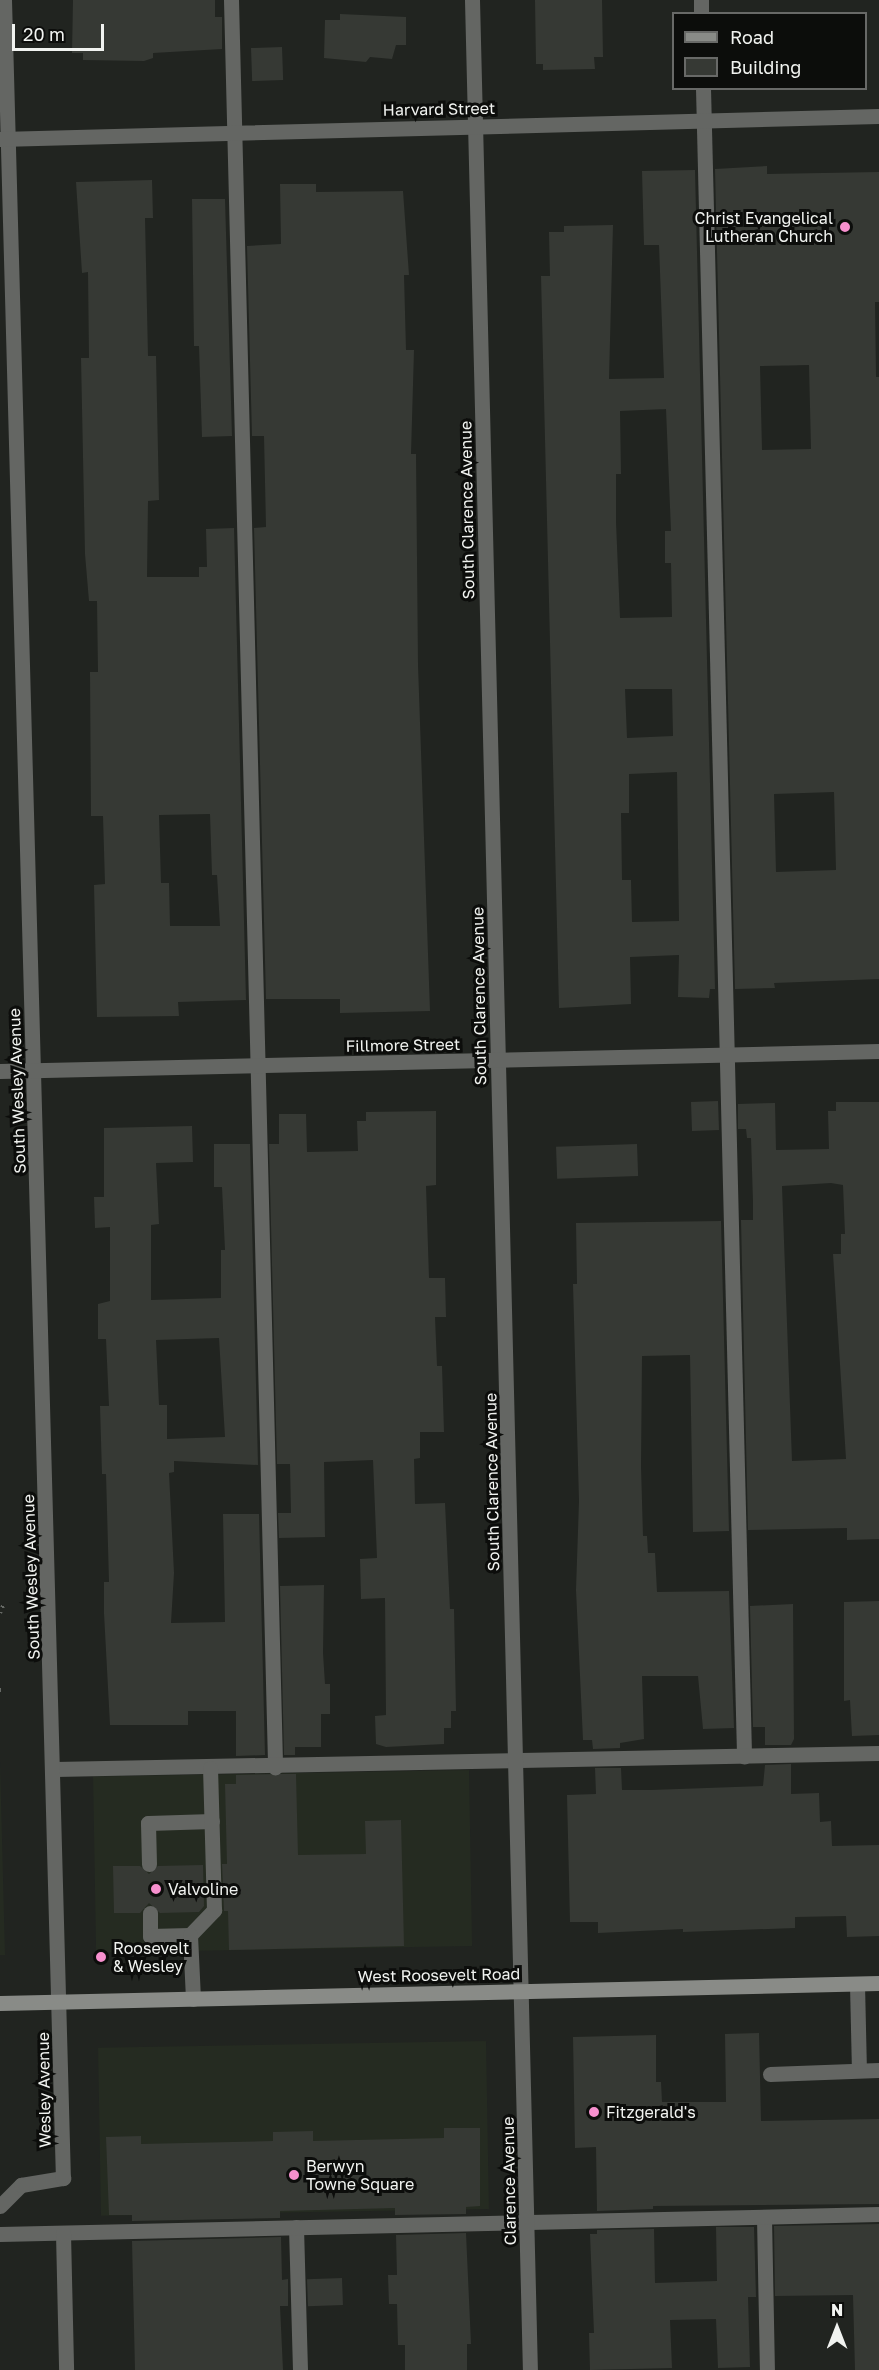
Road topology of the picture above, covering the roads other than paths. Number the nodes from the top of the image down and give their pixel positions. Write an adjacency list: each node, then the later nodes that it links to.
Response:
1 (4, 0): 9 (street, South Wesley Avenue)
2 (231, 0): 8 (street)
3 (472, 0): 7 (street, South Clarence Avenue)
4 (703, 90): 6 (street)
5 (879, 116): 6 (street, Harvard Street)
6 (704, 121): 7 (street, Harvard Street); 11 (street)
7 (475, 127): 8 (street, Harvard Street); 12 (street, South Clarence Avenue)
8 (235, 132): 9 (street, Harvard Street); 13 (street)
9 (4, 139): 15 (street, South Wesley Avenue)
10 (879, 1051): 11 (street, Fillmore Street)
11 (727, 1055): 12 (street, Fillmore Street); 17 (street)
12 (499, 1061): 13 (street, Fillmore Street); 18 (street, South Clarence Avenue)
13 (258, 1066): 15 (street, Fillmore Street); 19 (street)
14 (0, 1071): 15 (street, Fillmore Street)
15 (35, 1071): 21 (street, South Wesley Avenue)
16 (879, 1753): 17 (street)
17 (744, 1756): 18 (street)
18 (517, 1762): 19 (street); 28 (street, South Clarence Avenue)
19 (275, 1767): 20 (street)
20 (210, 1768): 21 (street); 22 (street)
21 (55, 1770): 30 (street, South Wesley Avenue)
22 (212, 1821): 23 (street); 25 (street)
23 (149, 1864)
24 (150, 1913): 25 (street)
25 (190, 1935): 29 (street)
26 (879, 1983): 27 (main road, West Roosevelt Road)
27 (857, 1984): 28 (main road, West Roosevelt Road); 32 (street)
28 (523, 1992): 29 (main road, West Roosevelt Road); 38 (street, Clarence Avenue)
29 (193, 1999): 30 (main road, West Roosevelt Road)
30 (61, 2002): 31 (main road, West Roosevelt Road); 35 (street, Wesley Avenue)
31 (0, 2003)
32 (859, 2070): 33 (street); 34 (street)
33 (879, 2070)
34 (770, 2074)
35 (0, 2206)
36 (879, 2214): 37 (street)
37 (764, 2217): 38 (street); 45 (street)
38 (528, 2222): 39 (street); 44 (street, Clarence Avenue)
39 (296, 2227): 40 (street); 43 (street)
40 (63, 2233): 41 (street); 42 (street)
41 (0, 2234)
42 (66, 2370)
43 (300, 2370)
44 (530, 2370)
45 (767, 2370)

